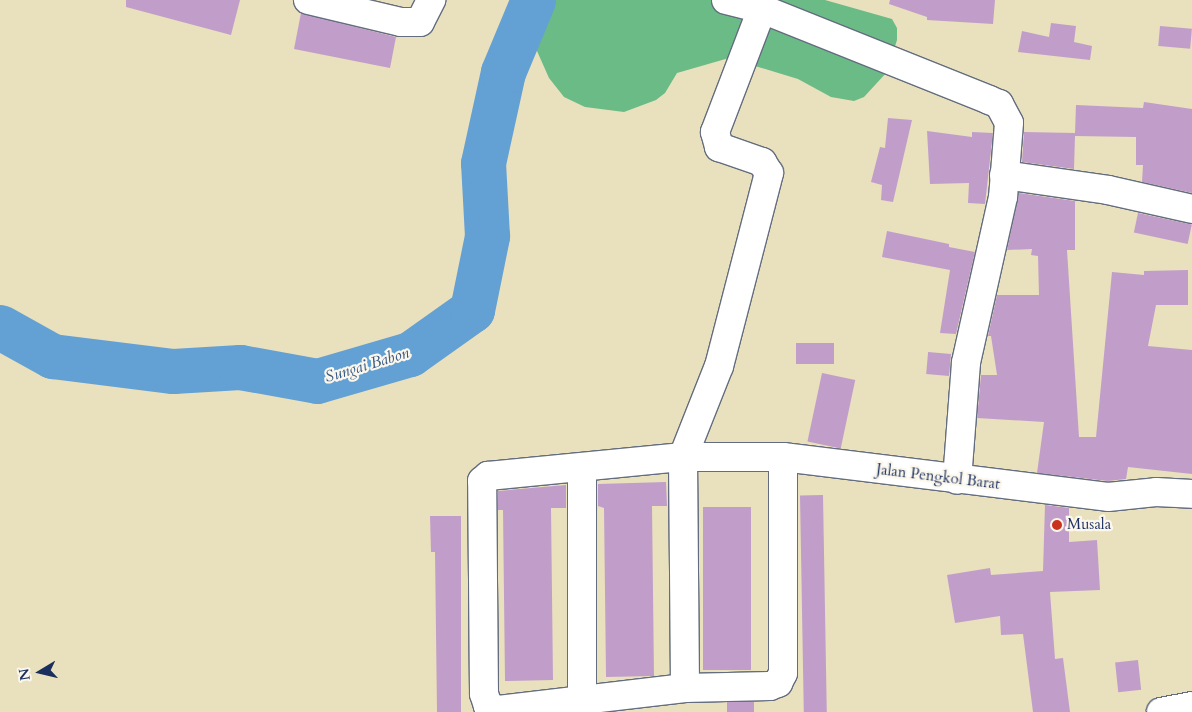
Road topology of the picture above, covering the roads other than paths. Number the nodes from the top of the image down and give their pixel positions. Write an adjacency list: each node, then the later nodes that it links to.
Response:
1 (308, 0): 2 (street)
2 (431, 0)
3 (726, 0): 4 (street)
4 (762, 9): 5 (street); 8 (street)
5 (1004, 175): 6 (street); 10 (street)
6 (1192, 209)
7 (783, 457): 8 (street, Jalan Pengkol Barat); 10 (street, Jalan Pengkol Barat); 12 (street)
8 (683, 458): 9 (street, Jalan Pengkol Barat); 12 (street)
9 (582, 468): 13 (street); 13 (street, Jalan Pengkol Barat)
10 (957, 480): 11 (street, Jalan Pengkol Barat)
11 (1192, 494)
12 (685, 688): 13 (street)
13 (582, 700)
14 (1192, 706): 15 (street)
15 (1161, 712)

